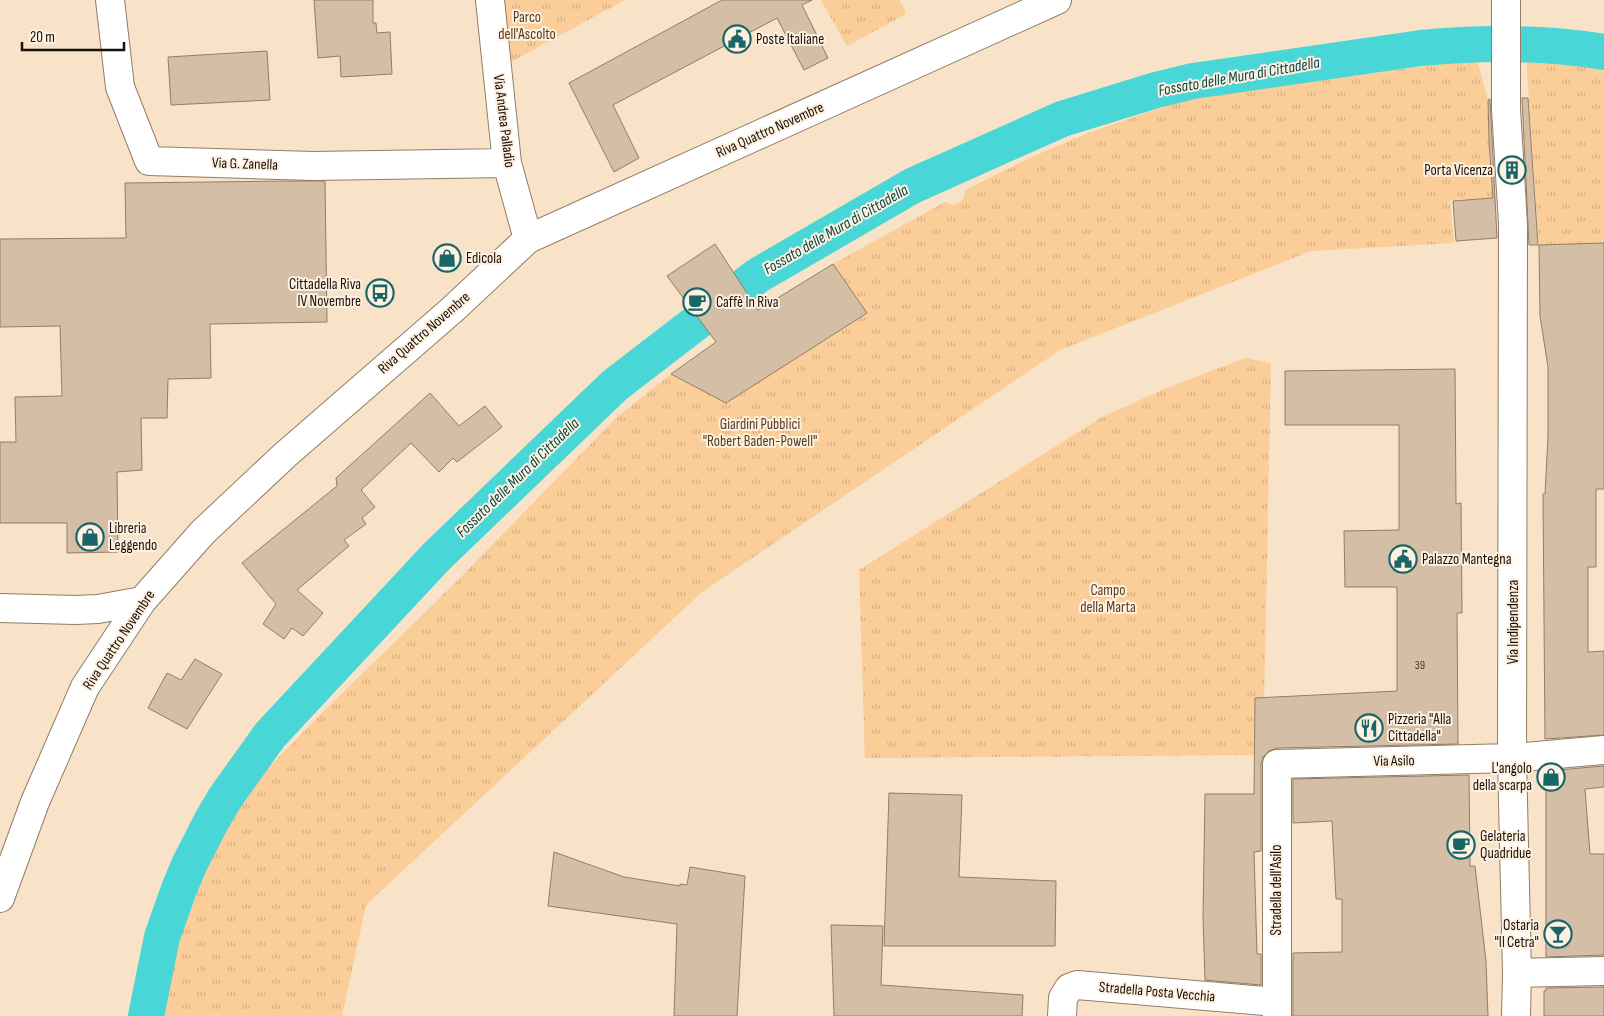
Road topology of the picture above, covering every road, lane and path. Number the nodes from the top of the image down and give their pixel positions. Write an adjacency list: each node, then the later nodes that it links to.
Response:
1 (110, 0): 5 (street, Via G. Zanella)
2 (490, 0): 5 (street, Via Andrea Palladio)
3 (1057, 0): 6 (street, Riva Quattro Novembre)
4 (1506, 0): 10 (street, Via Indipendenza)
5 (507, 163): 6 (street, Via Andrea Palladio)
6 (528, 239): 7 (street, Riva Quattro Novembre)
7 (142, 601): 8 (street); 12 (street, Riva Quattro Novembre)
8 (0, 608)
9 (1604, 750): 10 (street, Via Asilo)
10 (1512, 758): 11 (street, Via Asilo); 14 (street, Via Indipendenza)
11 (1276, 764): 15 (street, Stradella dell'Asilo)
12 (0, 898)
13 (1604, 971): 14 (street)
14 (1517, 973): 17 (street, Via Indipendenza)
15 (1276, 1009): 16 (street, Stradella Posta Vecchia)
16 (1062, 1016)
17 (1516, 1016)

